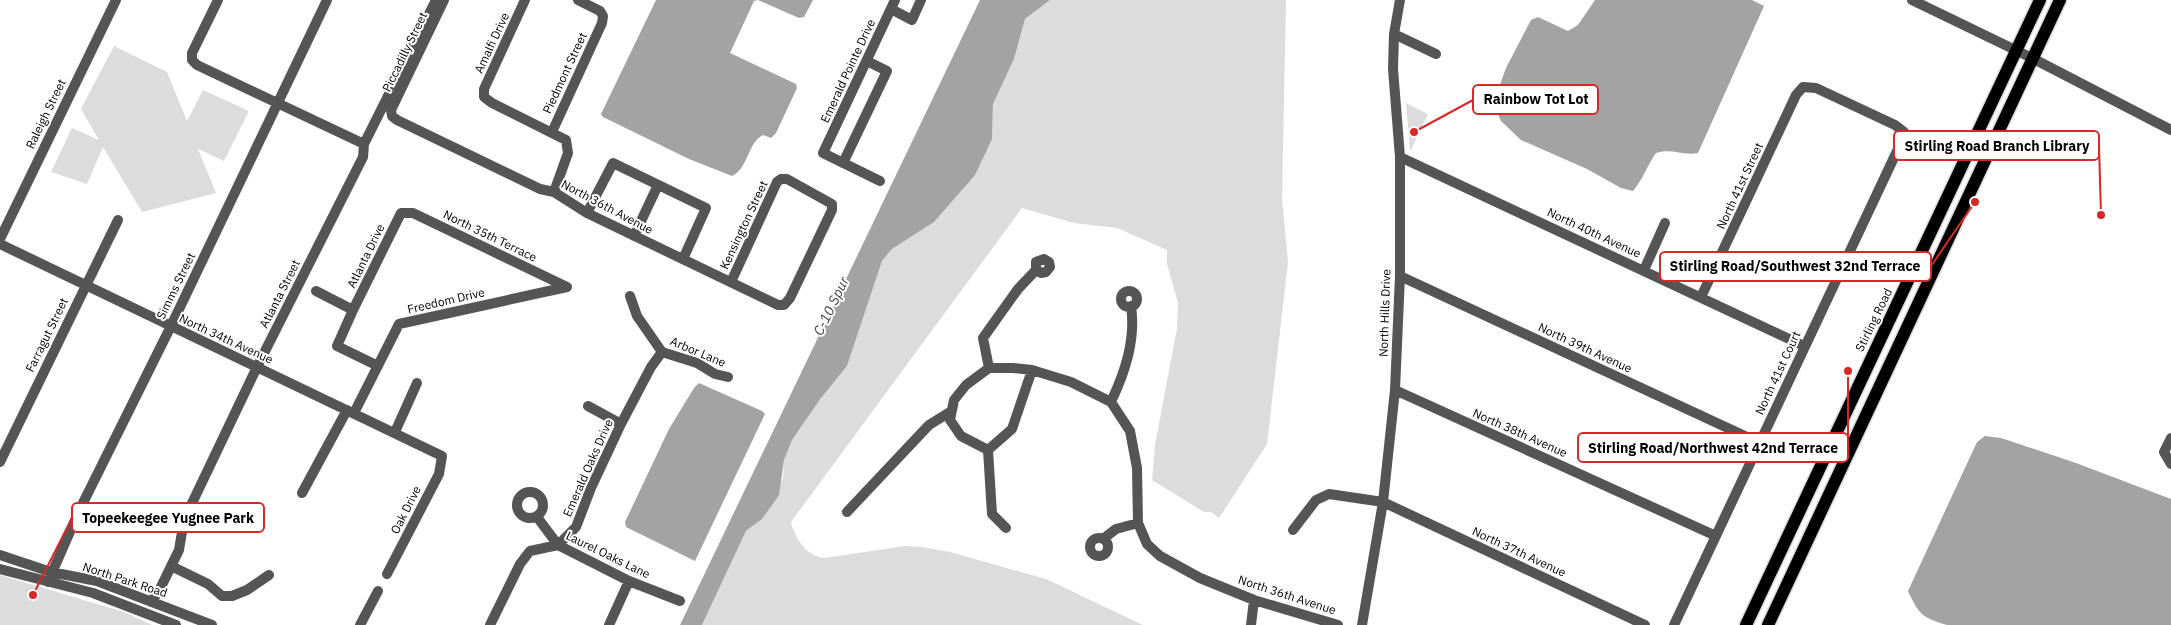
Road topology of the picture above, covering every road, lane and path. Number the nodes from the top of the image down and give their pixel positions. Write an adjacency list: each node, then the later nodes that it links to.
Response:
1 (116, 0): 35 (street, Raleigh Street)
2 (218, 0): 19 (street)
3 (327, 0): 19 (street, Simms Street)
4 (436, 0): 24 (street, Atlanta Street)
5 (444, 0): 20 (street, Piccadilly Street)
6 (525, 0): 22 (street, Amalfi Drive)
7 (578, 0): 22 (street, Piedmont Street)
8 (922, 0): 13 (street)
9 (1400, 0): 14 (street, North Hills Drive)
10 (1912, 0): 15 (street)
11 (2040, 0): 15 (main road, Stirling Road)
12 (2060, 0): 17 (main road)
13 (893, 5): 18 (street, Emerald Pointe Drive)
14 (1394, 34): 16 (street); 25 (street, North Hills Drive)
15 (2016, 50): 17 (street); 50 (main road, Stirling Road)
16 (1436, 54)
17 (2032, 58): 21 (street); 52 (main road)
18 (866, 61): 26 (street, Emerald Pointe Drive); 26 (street)
19 (278, 104): 24 (street); 51 (street, Simms Street)
20 (392, 116): 29 (street, North 36th Avenue)
21 (2171, 130)
22 (552, 132): 29 (street, Piedmont Street)
23 (1904, 132): 46 (street, North 41st Street); 53 (street, North 41st Court)
24 (364, 144): 56 (street, Atlanta Street)
25 (1400, 157): 39 (street, North 40th Avenue); 40 (street, North Hills Drive)
26 (844, 163): 27 (street)
27 (880, 181)
28 (658, 185): 31 (street); 34 (street); 37 (street)
29 (554, 192): 31 (street, North 36th Avenue)
30 (401, 213): 43 (street, North 35th Terrace); 49 (street, Atlanta Drive)
31 (587, 213): 34 (street, North 36th Avenue)
32 (118, 220): 42 (street, Farragut Street)
33 (1665, 223): 39 (street)
34 (634, 236): 37 (street, North 36th Avenue)
35 (0, 239)
36 (0, 244): 42 (street, North 34th Avenue)
37 (682, 260): 41 (street, North 36th Avenue)
38 (1036, 270): 57 (street)
39 (1644, 270): 46 (street, North 40th Avenue)
40 (1400, 276): 61 (street, North Hills Drive); 70 (street, North 39th Avenue)
41 (731, 282): 47 (street, North 36th Avenue); 47 (street, Kensington Street)
42 (86, 285): 51 (street, North 34th Avenue); 74 (street, Farragut Street)
43 (567, 286): 55 (street, Freedom Drive)
44 (316, 291): 49 (street)
45 (630, 296): 54 (street, Arbor Lane)
46 (1701, 297): 53 (street, North 40th Avenue)
47 (784, 305)
48 (1131, 306): 62 (street)
49 (353, 310): 55 (street, Atlanta Drive)
50 (1887, 324): 52 (main road); 67 (main road, Stirling Road)
51 (171, 326): 56 (street, North 34th Avenue); 91 (street, Simms Street)
52 (1904, 332): 72 (main road)
53 (1804, 346): 70 (street, North 41st Court)
54 (662, 352): 59 (street, Arbor Lane); 66 (street, Emerald Oaks Drive)
55 (378, 366): 64 (street, Freedom Drive)
56 (257, 367): 64 (street, North 34th Avenue); 87 (street, Atlanta Street)
57 (989, 368): 58 (street); 65 (street)
58 (1032, 370): 62 (street); 71 (street)
59 (728, 377)
60 (417, 383): 68 (street)
61 (1395, 390): 77 (street, North Hills Drive); 83 (street, North 38th Avenue)
62 (1111, 402): 80 (street, North 36th Avenue)
63 (588, 406): 66 (street)
64 (350, 412): 68 (street, North 34th Avenue); 76 (street, Freedom Drive)
65 (950, 412): 71 (street); 78 (street)
66 (622, 424): 85 (street, Emerald Oaks Drive)
67 (1839, 427): 72 (main road); 107 (main road, Stirling Road)
68 (395, 432): 73 (street, North 34th Avenue)
69 (2171, 438): 75 (street)
70 (1760, 443): 83 (street, North 41st Court)
71 (988, 450): 81 (street)
72 (1847, 455): 108 (main road)
73 (442, 456): 90 (street, Oak Drive)
74 (0, 462)
75 (2171, 464)
76 (302, 493)
77 (1383, 502): 82 (street, North 37th Avenue); 104 (street, North Hills Drive); 105 (street, North 37th Avenue)
78 (847, 512)
79 (537, 516): 85 (street, Laurel Oaks Lane)
80 (1138, 523): 84 (street); 94 (street, North 36th Avenue)
81 (1006, 528)
82 (1293, 530)
83 (1716, 536): 106 (street, North 41st Court)
84 (1103, 539)
85 (558, 545): 92 (street, Laurel Oaks Lane); 100 (street)
86 (0, 555): 91 (street, North Park Road)
87 (170, 566): 89 (street); 95 (street, Atlanta Street)
88 (0, 569): 91 (street, North Park Road)
89 (269, 574)
90 (387, 574)
91 (50, 577): 95 (street, North Park Road); 97 (street, North Park Road)
92 (629, 580): 96 (street, Laurel Oaks Lane); 101 (street)
93 (378, 592): 99 (street)
94 (1254, 600): 102 (street); 103 (street, North 36th Avenue)
95 (151, 601): 98 (street, North Park Road)
96 (680, 601)
97 (176, 625)
98 (212, 625)
99 (360, 625)
100 (490, 625)
101 (609, 625)
102 (1250, 625)
103 (1338, 625)
104 (1362, 625)
105 (1645, 625)
106 (1674, 625)
107 (1746, 625)
108 (1768, 625)

